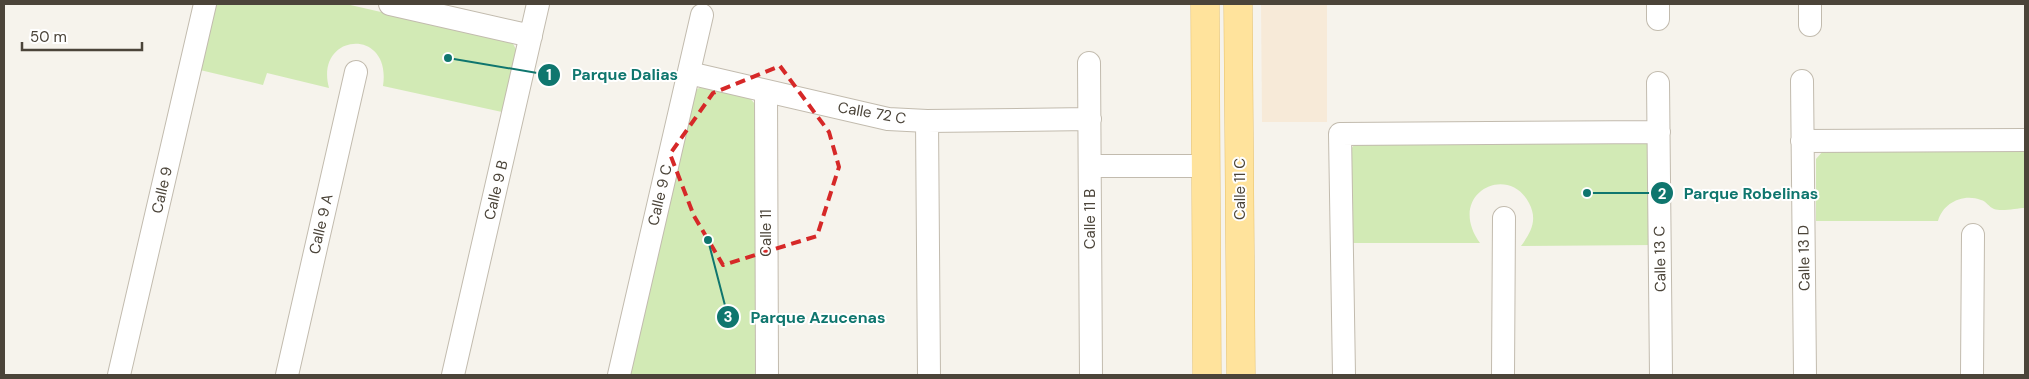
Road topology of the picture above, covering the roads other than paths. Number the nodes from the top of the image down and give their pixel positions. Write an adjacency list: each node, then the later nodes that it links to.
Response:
1 (205, 4): 27 (street, Calle 9)
2 (390, 4): 7 (street)
3 (538, 4): 7 (street, Calle 9 B)
4 (1205, 11): 5 (main road); 9 (main road)
5 (1238, 11): 8 (main road, Calle 11 C)
6 (702, 15): 12 (street, Calle 9 C)
7 (530, 36): 29 (street, Calle 9 B)
8 (1238, 49): 9 (main road); 15 (main road, Calle 11 C)
9 (1205, 50): 16 (main road)
10 (1090, 63): 18 (street, Calle 11 B)
11 (356, 72): 28 (street, Calle 9 A)
12 (689, 73): 17 (street, Calle 72 C); 30 (street, Calle 9 C)
13 (1802, 81): 22 (street, Calle 13 D)
14 (1658, 83): 20 (street, Calle 13 C)
15 (1239, 85): 16 (main road); 35 (main road, Calle 11 C)
16 (1206, 86): 24 (main road)
17 (766, 92): 19 (street, Calle 72 C); 31 (street, Calle 11)
18 (1090, 119): 19 (street, Calle 72 C); 23 (street, Calle 11 B)
19 (927, 121): 32 (street)
20 (1659, 132): 36 (street); 38 (street, Calle 13 C)
21 (2025, 140): 22 (street)
22 (1802, 141): 39 (street, Calle 13 D)
23 (1090, 166): 24 (street); 33 (street, Calle 11 B)
24 (1206, 166): 34 (main road)
25 (1504, 218): 37 (street)
26 (1973, 235): 40 (street)
27 (119, 375)
28 (287, 375)
29 (453, 375)
30 (619, 375)
31 (767, 375)
32 (929, 375)
33 (1090, 375)
34 (1207, 375)
35 (1241, 375)
36 (1344, 375)
37 (1503, 375)
38 (1661, 375)
39 (1806, 375)
40 (1972, 375)

